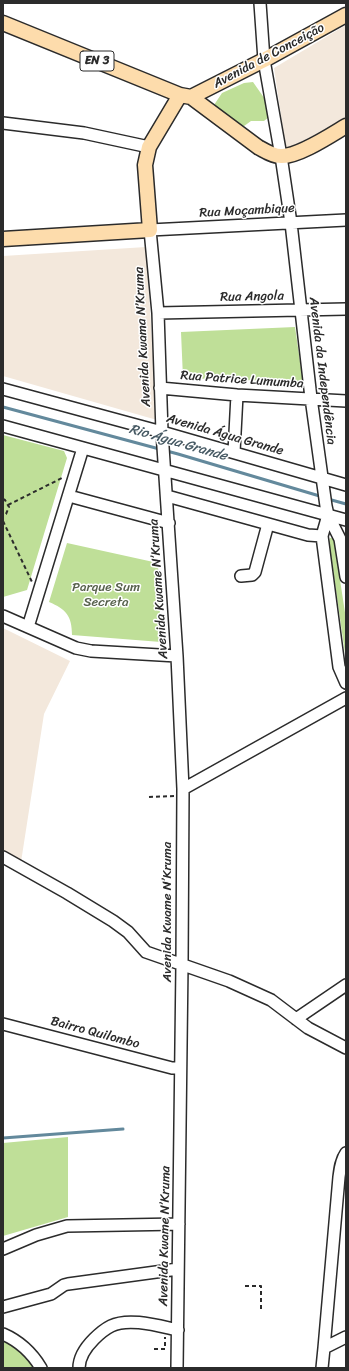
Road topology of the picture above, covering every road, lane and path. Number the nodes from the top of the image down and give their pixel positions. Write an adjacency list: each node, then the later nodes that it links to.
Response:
1 (260, 3): 4 (street, Avenida da Independência)
2 (346, 15): 4 (main road, Avenida de Conceição)
3 (3, 23): 5 (main road, EN 3)
4 (264, 60): 5 (main road, Avenida de Conceição); 9 (street, Avenida da Independência)
5 (185, 96): 8 (main road); 9 (main road)
6 (3, 123): 8 (street)
7 (346, 126): 9 (main road)
8 (149, 146): 12 (main road)
9 (281, 156): 11 (street, Avenida da Independência)
10 (346, 220): 11 (street, Rua Moçambique)
11 (291, 223): 12 (street, Rua Moçambique); 15 (street, Avenida da Independência)
12 (150, 230): 13 (main road); 16 (street, Avenida Kwama N’Kruma)
13 (3, 239)
14 (346, 309): 15 (street, Rua Angola)
15 (301, 311): 16 (street, Rua Angola); 20 (street, Avenida da Independência)
16 (158, 313): 17 (street, Avenida Kwama N’Kruma)
17 (160, 388): 19 (street, Rua Patrice Lumumba); 23 (street, Avenida Kwama N’Kruma)
18 (3, 389): 23 (street, Avenida Água Grande)
19 (237, 395): 20 (street, Rua Patrice Lumumba); 25 (street)
20 (311, 398): 21 (street, Rua Patrice Lumumba); 29 (street, Avenida da Independência)
21 (346, 401)
22 (3, 426): 24 (street)
23 (163, 437): 25 (street, Avenida Água Grande); 26 (street, Avenida Kwama N’Kruma)
24 (83, 448): 27 (street); 28 (street)
25 (234, 452): 29 (street, Avenida Água Grande)
26 (164, 457): 27 (street, Avenida Kwame N’Kruma)
27 (165, 470): 32 (street, Avenida Kwame N’Kruma); 35 (street)
28 (76, 471): 31 (street); 34 (path)
29 (323, 483): 30 (street, Avenida Água Grande); 35 (street, Avenida da Independência)
30 (346, 486)
31 (69, 496): 39 (street); 44 (street)
32 (167, 496): 39 (street, Avenida Kwame N’Kruma); 40 (street)
33 (3, 499): 34 (path)
34 (8, 505): 36 (path)
35 (327, 510): 37 (street); 41 (street, Avenida da Independência); 43 (street)
36 (3, 516)
37 (346, 520)
38 (3, 522): 44 (path)
39 (169, 523): 47 (street, Avenida Kwame N’Kruma)
40 (268, 524): 41 (street); 42 (street)
41 (322, 536): 48 (street, Avenida da Independência)
42 (241, 576)
43 (346, 577)
44 (38, 595): 46 (street)
45 (3, 616): 46 (street)
46 (28, 627): 47 (street)
47 (177, 656): 50 (street, Avenida Kwame N’Kruma)
48 (346, 683)
49 (346, 698): 50 (street)
50 (183, 793): 51 (path); 53 (street, Avenida Kwame N’Kruma)
51 (149, 797)
52 (3, 857): 53 (street)
53 (182, 964): 55 (street); 58 (street, Avenida Kwame N’Kruma)
54 (346, 984): 55 (street)
55 (296, 1019): 57 (street)
56 (3, 1024): 58 (street, Bairro Quilombo)
57 (346, 1048)
58 (180, 1068): 60 (street, Avenida Kwame N’Kruma)
59 (346, 1153): 70 (street)
60 (179, 1224): 61 (street); 62 (street, Avenida Kwame N’Kruma)
61 (3, 1250)
62 (178, 1269): 64 (street); 67 (street, Avenida Kwame N’Kruma)
63 (245, 1286): 65 (path)
64 (3, 1308)
65 (261, 1309)
66 (166, 1328): 67 (street); 71 (path); 73 (street)
67 (178, 1330): 74 (street, Avenida Kwame N’Kruma)
68 (3, 1334): 72 (street)
69 (346, 1337): 70 (street)
70 (324, 1348): 75 (street)
71 (154, 1349)
72 (41, 1368)
73 (79, 1368)
74 (177, 1368)
75 (322, 1368)

